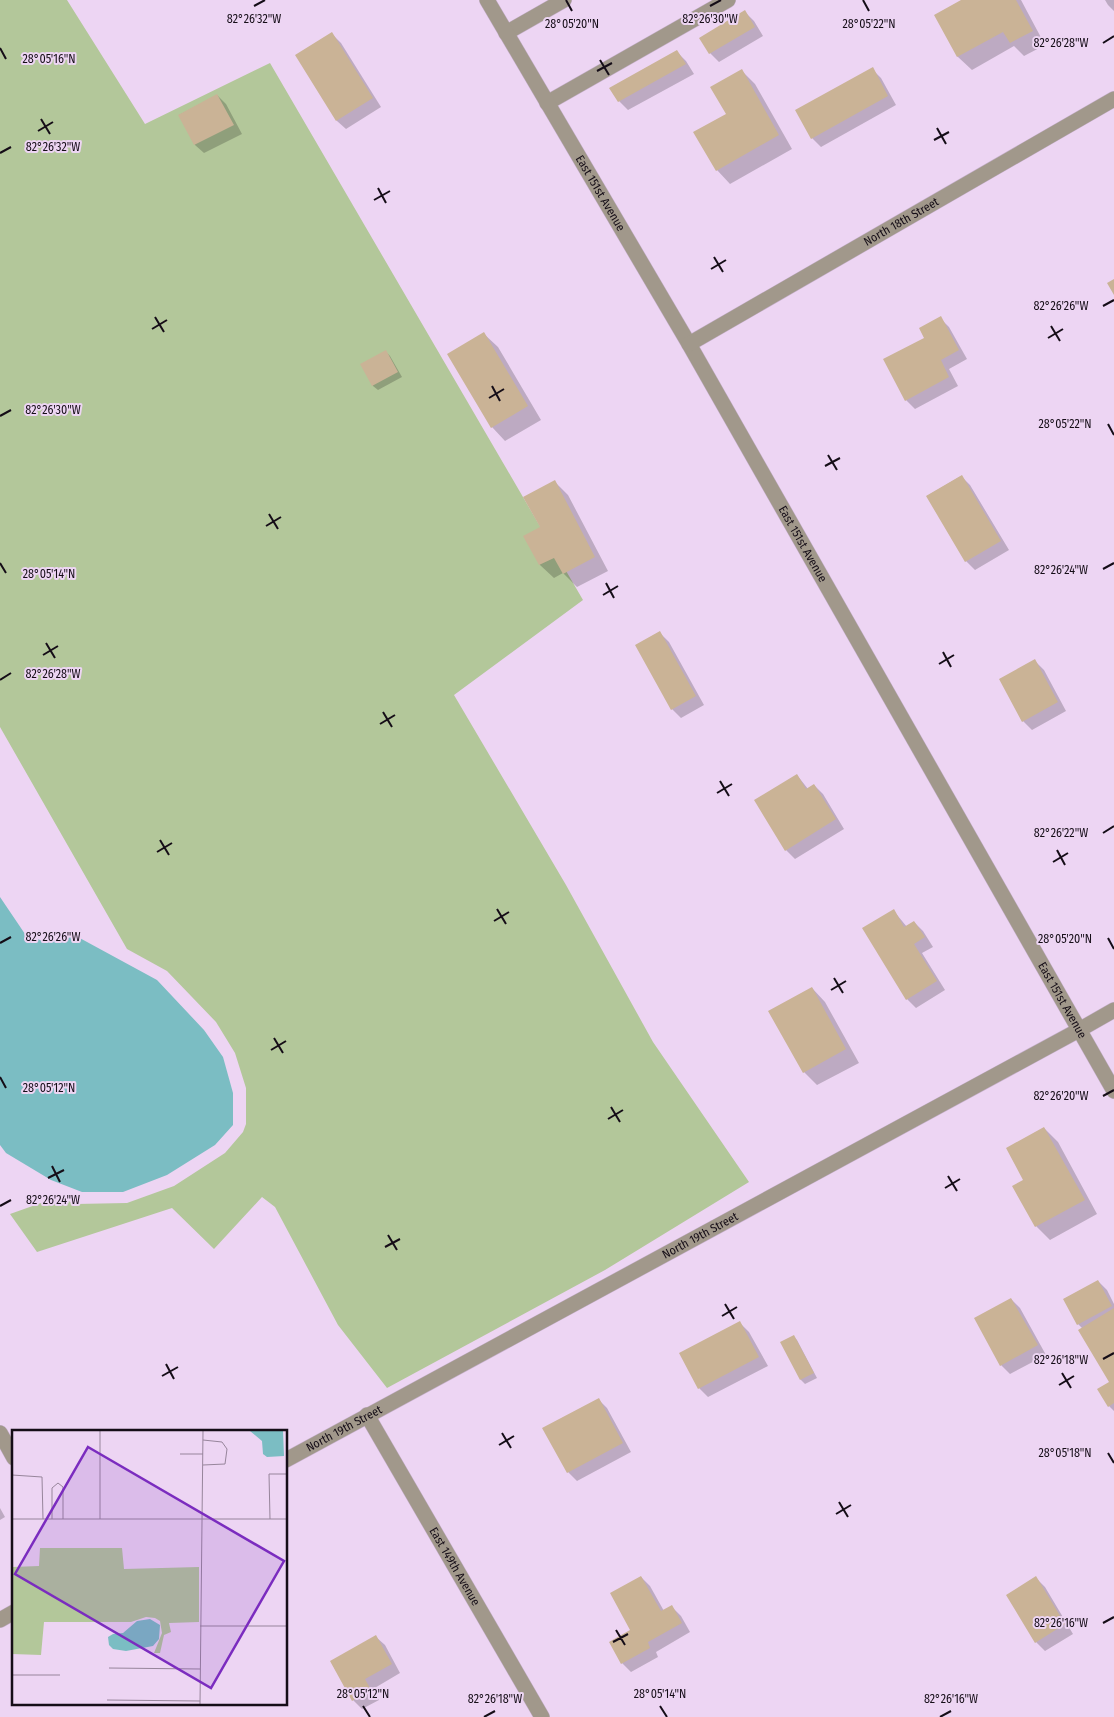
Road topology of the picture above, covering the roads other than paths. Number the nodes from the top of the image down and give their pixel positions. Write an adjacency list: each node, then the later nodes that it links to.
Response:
1 (487, 0): 4 (street, East 151st Avenue)
2 (564, 0): 4 (street)
3 (728, 0): 6 (street)
4 (506, 33): 6 (street, East 151st Avenue)
5 (1114, 99): 7 (street, North 18th Street)
6 (547, 103): 7 (street, East 151st Avenue)
7 (689, 344): 9 (street, East 151st Avenue)
8 (1114, 1010): 9 (street, North 19th Street)
9 (1079, 1030): 10 (street, East 151st Avenue); 11 (street, North 19th Street)
10 (1114, 1091)
11 (367, 1415): 14 (street, North 19th Street); 17 (street, East 149th Avenue)
12 (0, 1433): 13 (street)
13 (12, 1454)
14 (288, 1459)
15 (12, 1613): 16 (street)
16 (0, 1620)
17 (542, 1717)

